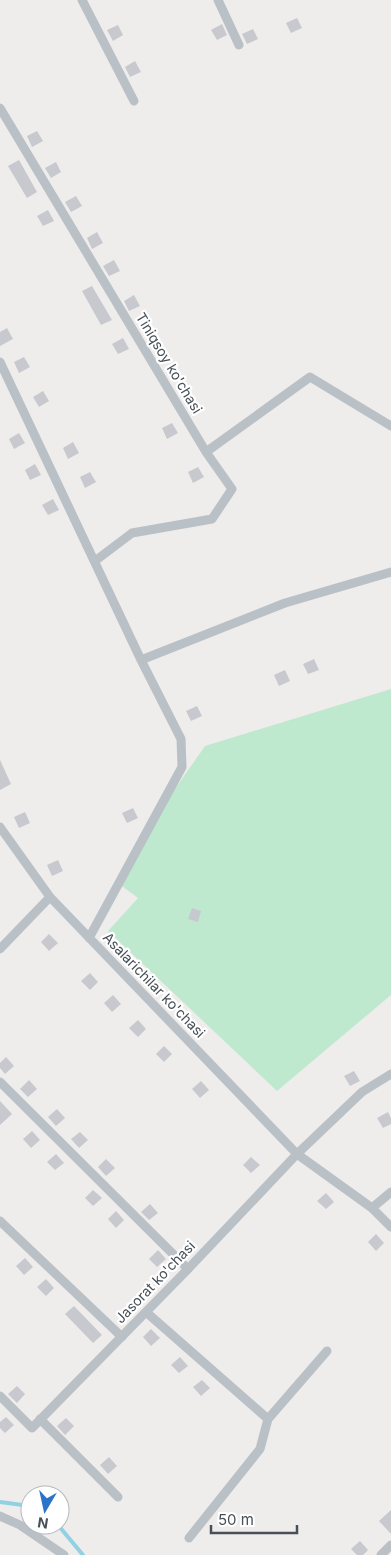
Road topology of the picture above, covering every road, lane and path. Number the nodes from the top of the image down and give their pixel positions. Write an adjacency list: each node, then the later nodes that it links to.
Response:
1 (82, 0): 4 (street)
2 (218, 0): 3 (street)
3 (239, 45)
4 (134, 101)
5 (0, 108): 8 (street, Tiniqsoy ko'chasi)
6 (0, 362): 9 (street)
7 (391, 426): 8 (street)
8 (206, 452): 9 (street, Tiniqsoy ko'chasi)
9 (95, 561): 11 (street)
10 (391, 572): 11 (street)
11 (141, 660): 14 (street)
12 (0, 827): 13 (street, Asalarichilar ko'chasi)
13 (50, 897): 14 (street, Asalarichilar ko'chasi); 15 (street)
14 (89, 938): 18 (street, Asalarichilar ko'chasi)
15 (0, 949)
16 (391, 1074): 18 (street, Jasorat ko'chasi)
17 (0, 1082): 23 (street)
18 (297, 1154): 20 (street, Asalarichilar ko'chasi); 23 (street, Jasorat ko'chasi)
19 (391, 1192): 20 (street)
20 (372, 1208): 22 (street, Asalarichilar ko'chasi)
21 (0, 1221): 25 (street)
22 (391, 1227)
23 (188, 1269): 24 (street, Jasorat ko'chasi)
24 (146, 1312): 25 (street, Jasorat ko'chasi); 28 (street)
25 (122, 1337): 29 (street, Jasorat ko'chasi)
26 (327, 1351): 28 (street)
27 (0, 1396): 29 (street, Jasorat ko'chasi)
28 (268, 1418): 32 (street)
29 (40, 1419): 30 (street)
30 (118, 1497)
31 (0, 1516): 34 (street)
32 (189, 1538)
33 (391, 1545): 35 (street)
34 (64, 1555)
35 (382, 1555)

